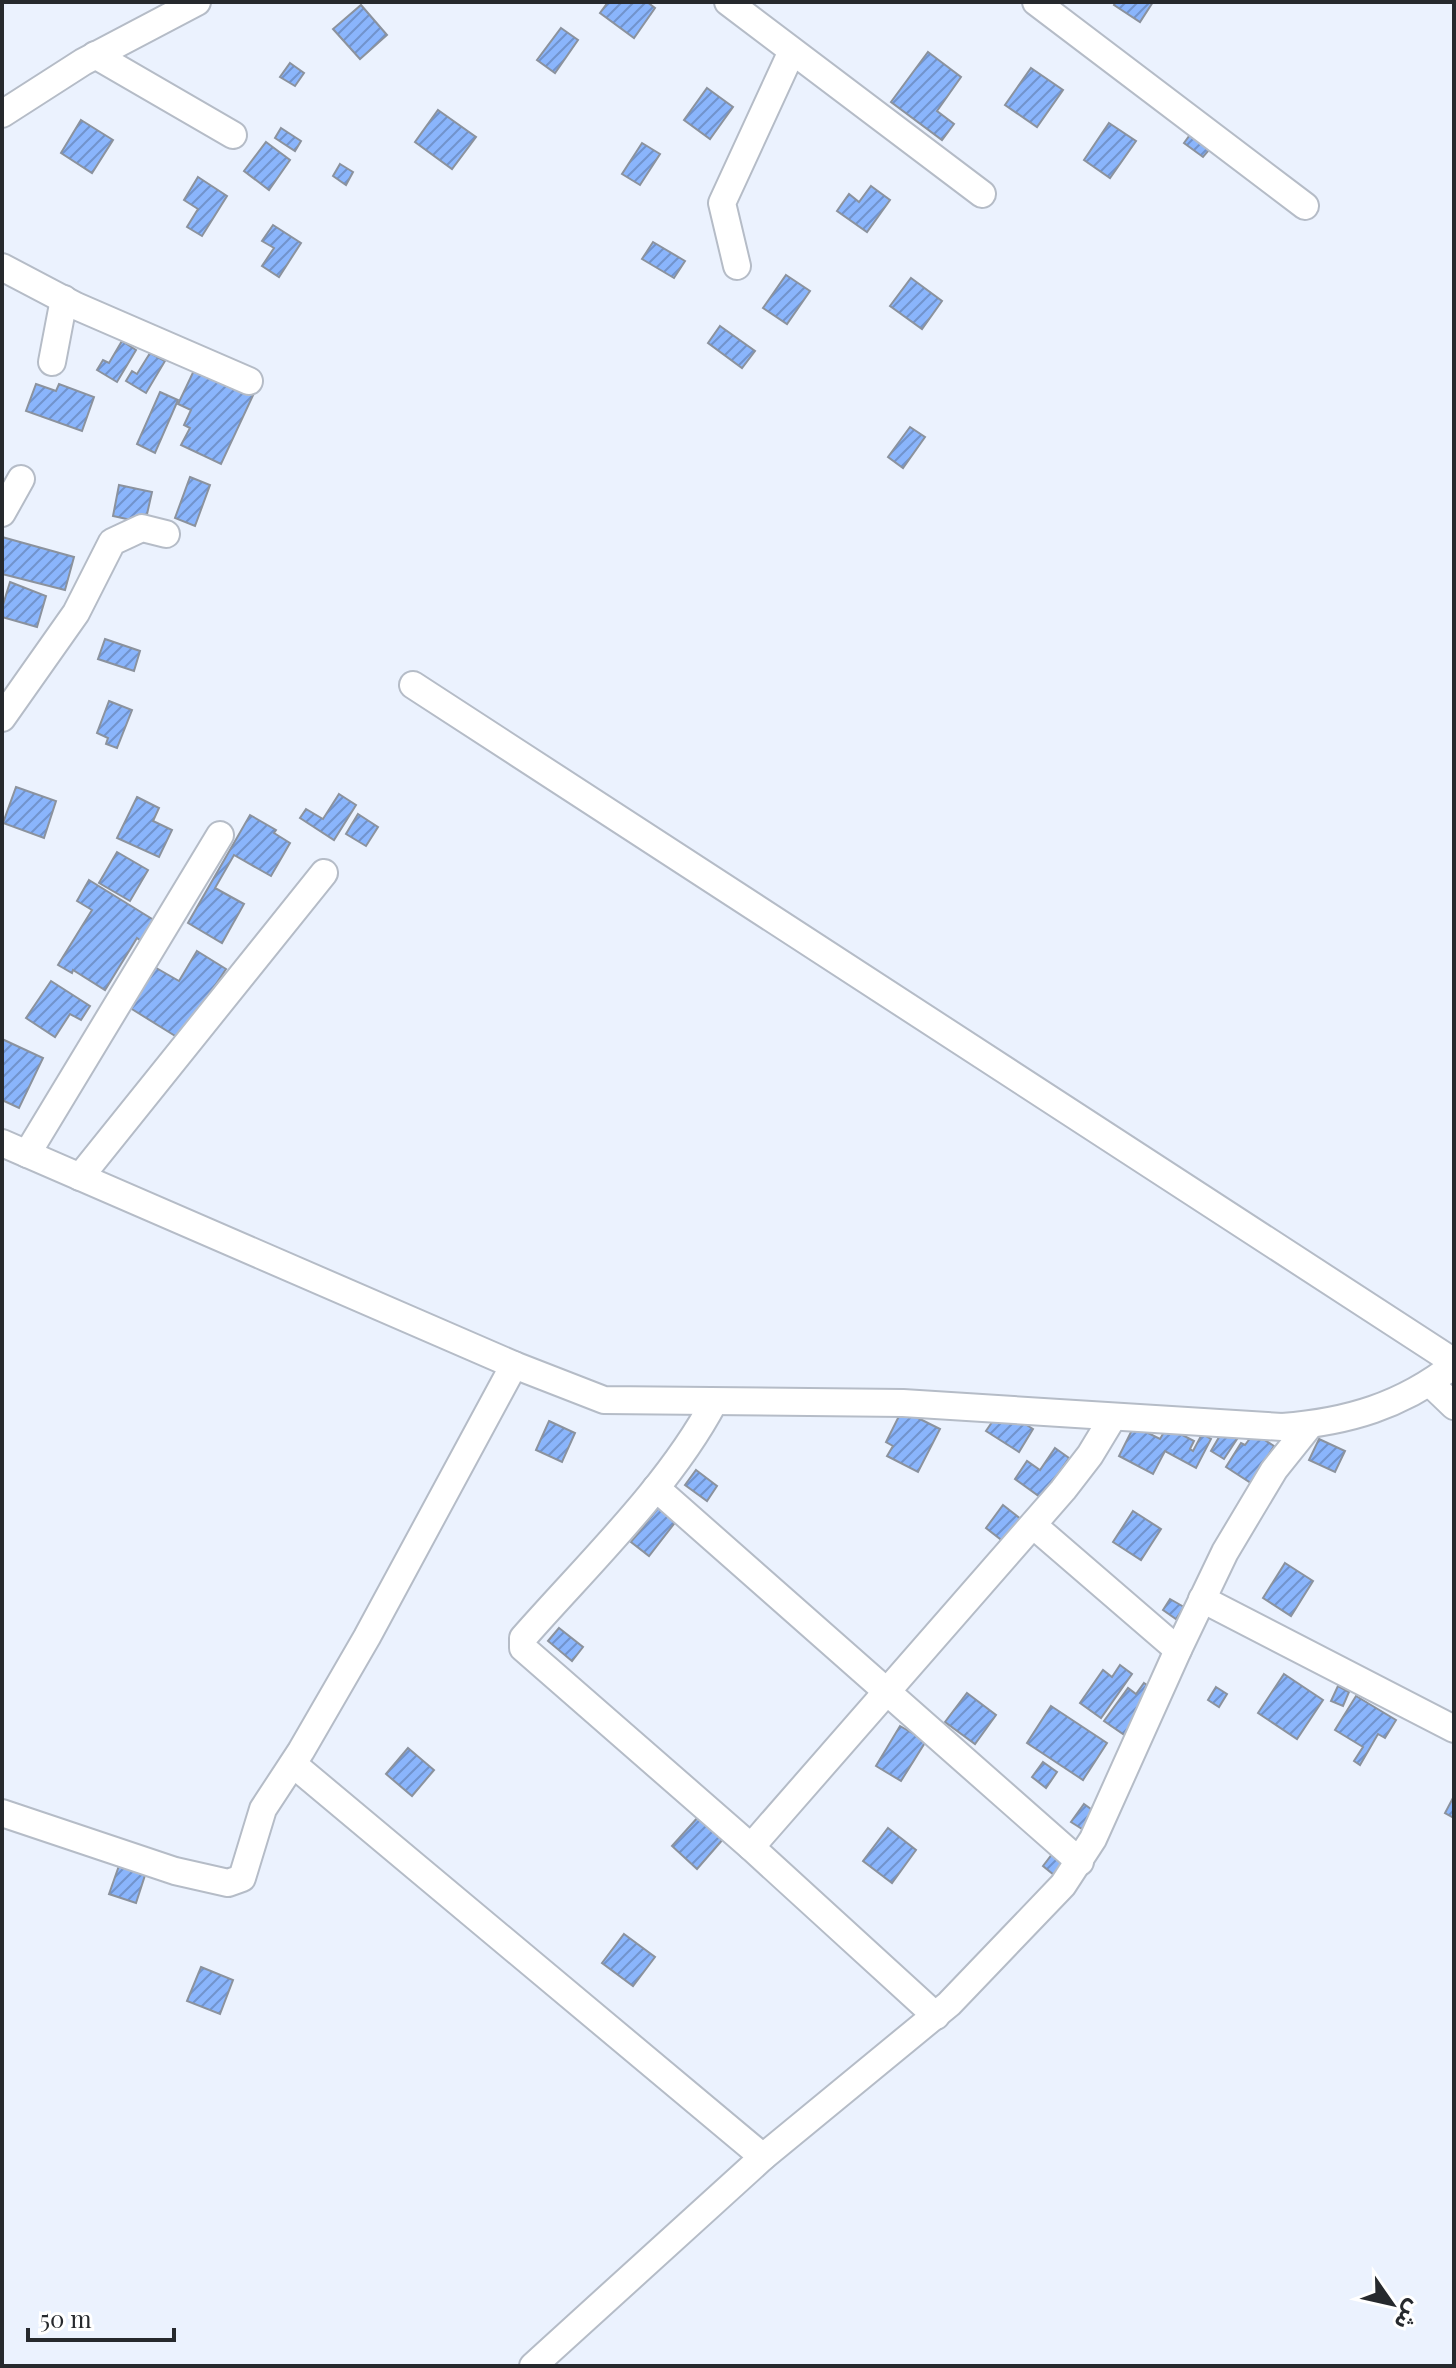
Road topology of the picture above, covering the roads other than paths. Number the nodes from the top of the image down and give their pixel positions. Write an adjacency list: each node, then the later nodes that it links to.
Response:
1 (197, 2): 5 (street)
2 (728, 2): 4 (street)
3 (1036, 2): 9 (street)
4 (792, 51): 8 (street); 10 (street)
5 (95, 55): 6 (street); 7 (street)
6 (2, 114)
7 (233, 135)
8 (982, 194)
9 (1305, 206)
10 (737, 266)
11 (2, 267): 12 (street)
12 (64, 299): 13 (street); 14 (street)
13 (52, 362)
14 (249, 381)
15 (21, 479): 16 (street)
16 (2, 513)
17 (166, 534): 19 (street)
18 (413, 685): 25 (street)
19 (2, 718)
20 (220, 835): 23 (street)
21 (324, 873): 24 (street)
22 (2, 1143): 23 (street)
23 (27, 1154): 24 (street)
24 (80, 1177): 26 (street)
25 (1454, 1364): 27 (street)
26 (514, 1365): 28 (street); 38 (street)
27 (1430, 1383): 29 (street); 31 (street)
28 (714, 1402): 30 (street); 32 (street)
29 (1454, 1406)
30 (1113, 1417): 31 (street); 33 (street)
31 (1310, 1425): 34 (street)
32 (656, 1488): 36 (street); 40 (street)
33 (1033, 1525): 35 (street); 36 (street)
34 (1202, 1599): 35 (street); 37 (street)
35 (1178, 1650): 41 (street)
36 (886, 1692): 40 (street); 41 (street)
37 (1454, 1729)
38 (293, 1764): 39 (street); 43 (street)
39 (2, 1813)
40 (751, 1847): 42 (street)
41 (1080, 1862): 42 (street)
42 (936, 2016): 43 (street)
43 (763, 2157): 44 (street)
44 (533, 2366)

